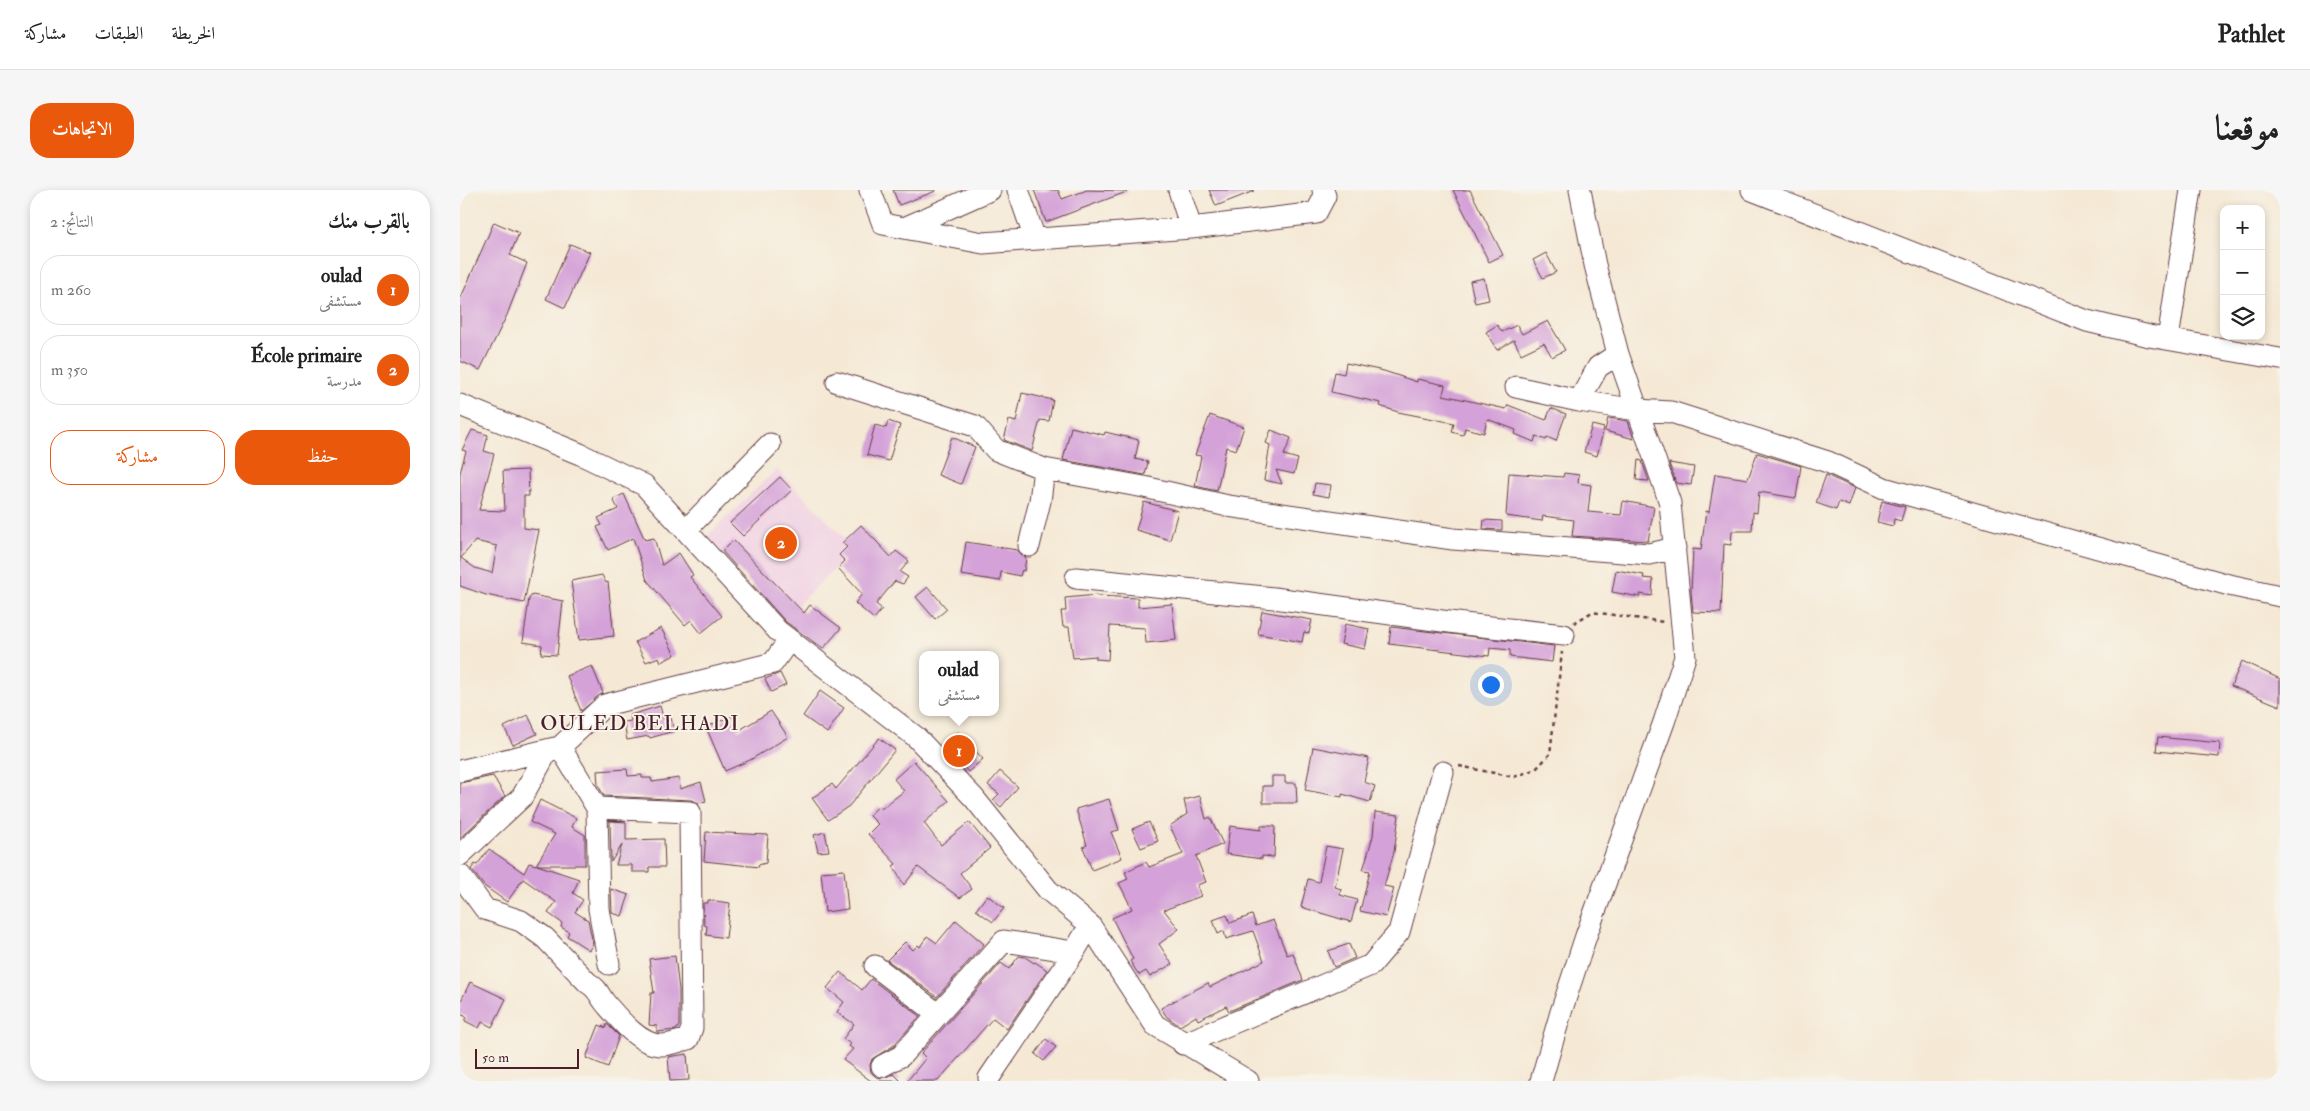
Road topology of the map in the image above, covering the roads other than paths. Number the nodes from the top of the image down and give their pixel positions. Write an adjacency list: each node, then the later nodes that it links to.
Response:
1 (870, 190): 9 (street)
2 (990, 190): 9 (street)
3 (1018, 190): 11 (street)
4 (1178, 190): 10 (street)
5 (1323, 190): 10 (street)
6 (1580, 190): 13 (street)
7 (1752, 190): 12 (street)
8 (2191, 190): 12 (street)
9 (904, 228): 11 (street)
10 (1191, 228): 11 (street)
11 (1035, 239)
12 (2168, 339): 14 (street)
13 (1618, 354): 17 (street); 19 (street)
14 (2280, 358)
15 (837, 382): 21 (street)
16 (1516, 387): 17 (street)
17 (1579, 401): 19 (street)
18 (460, 405): 22 (street)
19 (1637, 410): 24 (street); 26 (street)
20 (770, 444): 22 (street)
21 (1044, 469): 23 (street); 24 (street)
22 (686, 530): 28 (street)
23 (1028, 546)
24 (1674, 548): 44 (street)
25 (1076, 578): 27 (street)
26 (2280, 596)
27 (1564, 635)
28 (790, 640): 29 (street); 35 (street)
29 (554, 748): 30 (street); 32 (street); 33 (street)
30 (460, 771)
31 (1442, 772): 40 (street)
32 (597, 808): 34 (street); 37 (street)
33 (460, 855)
34 (460, 875)
35 (1090, 926): 36 (street); 40 (street)
36 (1074, 952): 39 (street); 42 (street)
37 (609, 964)
38 (875, 966): 39 (street)
39 (938, 1014): 41 (street)
40 (1183, 1044): 43 (street)
41 (882, 1066)
42 (989, 1078)
43 (1248, 1081)
44 (1541, 1081)

